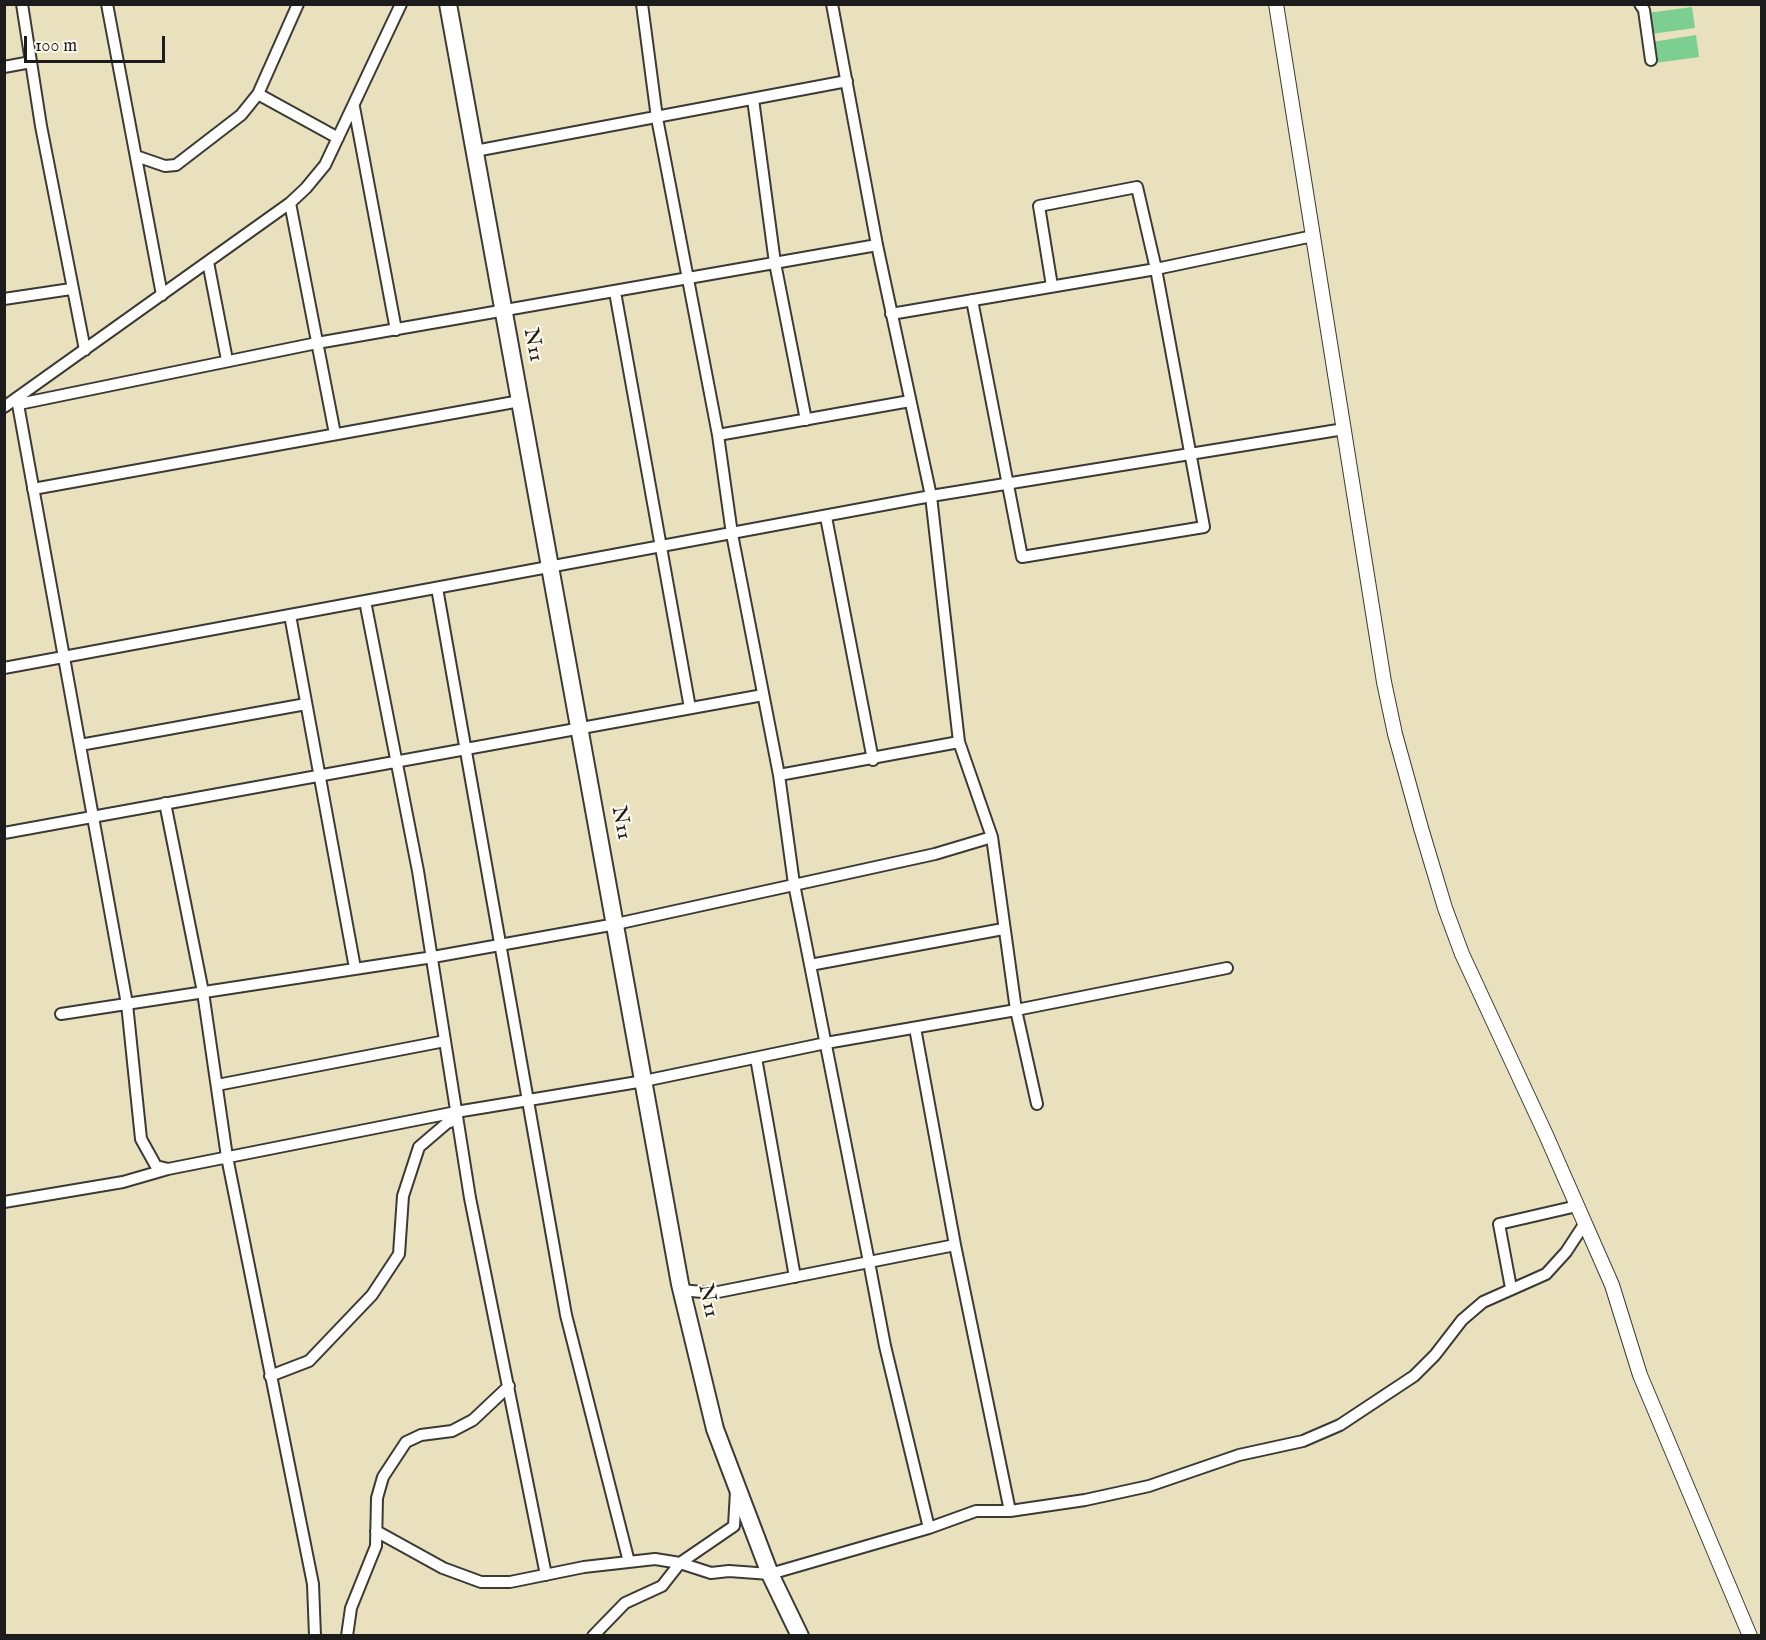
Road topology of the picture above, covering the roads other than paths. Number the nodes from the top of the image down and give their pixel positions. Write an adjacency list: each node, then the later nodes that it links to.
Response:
1 (22, 4): 11 (street)
2 (107, 4): 20 (street)
3 (298, 4): 14 (street)
4 (401, 4): 16 (street)
5 (448, 4): 19 (main road, N11)
6 (642, 4): 17 (street)
7 (832, 4): 13 (street)
8 (1276, 4): 22 (street)
9 (1640, 4): 10 (street)
10 (1651, 60)
11 (31, 62): 12 (street); 29 (street)
12 (4, 67)
13 (847, 81): 15 (street); 23 (street)
14 (258, 94): 18 (street); 20 (street)
15 (753, 99): 17 (street); 25 (street)
16 (354, 107): 18 (street); 36 (street)
17 (657, 118): 19 (street); 27 (street)
18 (338, 138): 21 (street)
19 (475, 151): 34 (main road, N11)
20 (136, 156): 31 (street)
21 (290, 203): 24 (street); 37 (street)
22 (1313, 236): 26 (street); 45 (street)
23 (877, 245): 25 (street); 35 (street)
24 (208, 262): 31 (street); 39 (street)
25 (775, 263): 27 (street); 44 (street)
26 (1156, 268): 28 (street); 28 (street); 48 (street)
27 (687, 279): 30 (street); 47 (street)
28 (1052, 286): 33 (street)
29 (71, 289): 32 (street); 38 (street)
30 (615, 292): 34 (street); 54 (street)
31 (162, 295): 38 (street)
32 (4, 299)
33 (972, 300): 35 (street); 49 (street)
34 (503, 312): 36 (street); 41 (main road, N11)
35 (891, 314): 42 (street)
36 (396, 330): 37 (street)
37 (317, 343): 39 (street); 46 (street)
38 (85, 350): 40 (street)
39 (227, 360): 40 (street)
40 (18, 401): 43 (street); 50 (street)
41 (520, 401): 46 (street); 55 (main road, N11)
42 (910, 401): 44 (street); 51 (street)
43 (4, 407)
44 (806, 420): 47 (street)
45 (1344, 429): 48 (street); 100 (street)
46 (334, 434): 50 (street)
47 (718, 435): 53 (street)
48 (1191, 454): 49 (street); 49 (street)
49 (1006, 484): 51 (street)
50 (33, 489): 59 (street)
51 (931, 496): 52 (street); 65 (street)
52 (826, 517): 53 (street); 68 (street)
53 (732, 534): 54 (street); 61 (street)
54 (663, 547): 55 (street); 63 (street)
55 (550, 568): 56 (street); 64 (main road, N11)
56 (437, 588): 57 (street); 67 (street)
57 (366, 601): 58 (street); 69 (street)
58 (290, 615): 59 (street); 62 (street)
59 (64, 657): 60 (street); 66 (street)
60 (4, 668)
61 (763, 695): 63 (street); 71 (street)
62 (306, 704): 66 (street); 70 (street)
63 (690, 708): 64 (street)
64 (578, 728): 67 (street); 77 (main road, N11)
65 (959, 742): 68 (street); 75 (street)
66 (80, 745): 73 (street)
67 (465, 748): 69 (street); 79 (street)
68 (873, 760): 71 (street)
69 (395, 761): 70 (street); 80 (street)
70 (319, 775): 72 (street); 82 (street)
71 (779, 775): 76 (street)
72 (165, 803): 73 (street); 84 (street)
73 (94, 817): 74 (street); 85 (street)
74 (4, 833)
75 (992, 837): 76 (street); 78 (street)
76 (794, 884): 77 (street); 81 (street)
77 (616, 924): 79 (street); 92 (main road, N11)
78 (1003, 929): 81 (street); 86 (street)
79 (500, 944): 80 (street); 94 (street)
80 (433, 957): 82 (street); 89 (street)
81 (810, 965): 90 (street)
82 (355, 968): 84 (street)
83 (1227, 968): 86 (street)
84 (203, 992): 85 (street); 93 (street)
85 (127, 1004): 87 (street); 98 (street)
86 (1016, 1010): 88 (street); 95 (street)
87 (61, 1014)
88 (915, 1028): 90 (street); 102 (street)
89 (446, 1041): 93 (street); 96 (street)
90 (826, 1043): 91 (street); 103 (street)
91 (756, 1058): 92 (street); 104 (street)
92 (644, 1081): 94 (street); 106 (main road, N11)
93 (217, 1085): 97 (street)
94 (528, 1102): 96 (street); 113 (street)
95 (1037, 1104)
96 (457, 1115): 97 (street); 107 (street); 108 (street)
97 (227, 1157): 98 (street); 107 (street)
98 (168, 1169): 99 (street)
99 (4, 1203)
100 (1577, 1206): 101 (street); 105 (street)
101 (1585, 1223): 105 (street); 121 (street)
102 (955, 1245): 103 (street); 110 (street)
103 (869, 1262): 104 (street); 111 (street)
104 (795, 1276): 106 (street)
105 (1511, 1288): 110 (street)
106 (681, 1290): 109 (main road, N11)
107 (270, 1376): 117 (street)
108 (509, 1386): 112 (street); 116 (street)
109 (736, 1490): 114 (street); 115 (main road, N11)
110 (1010, 1510): 111 (street)
111 (929, 1528): 115 (street)
112 (376, 1531): 116 (street); 118 (street)
113 (629, 1562): 114 (street); 116 (street)
114 (680, 1563): 115 (street); 119 (street)
115 (770, 1574): 120 (main road, N11)
116 (546, 1575)
117 (315, 1635)
118 (347, 1635)
119 (593, 1635)
120 (800, 1635)
121 (1750, 1635)

